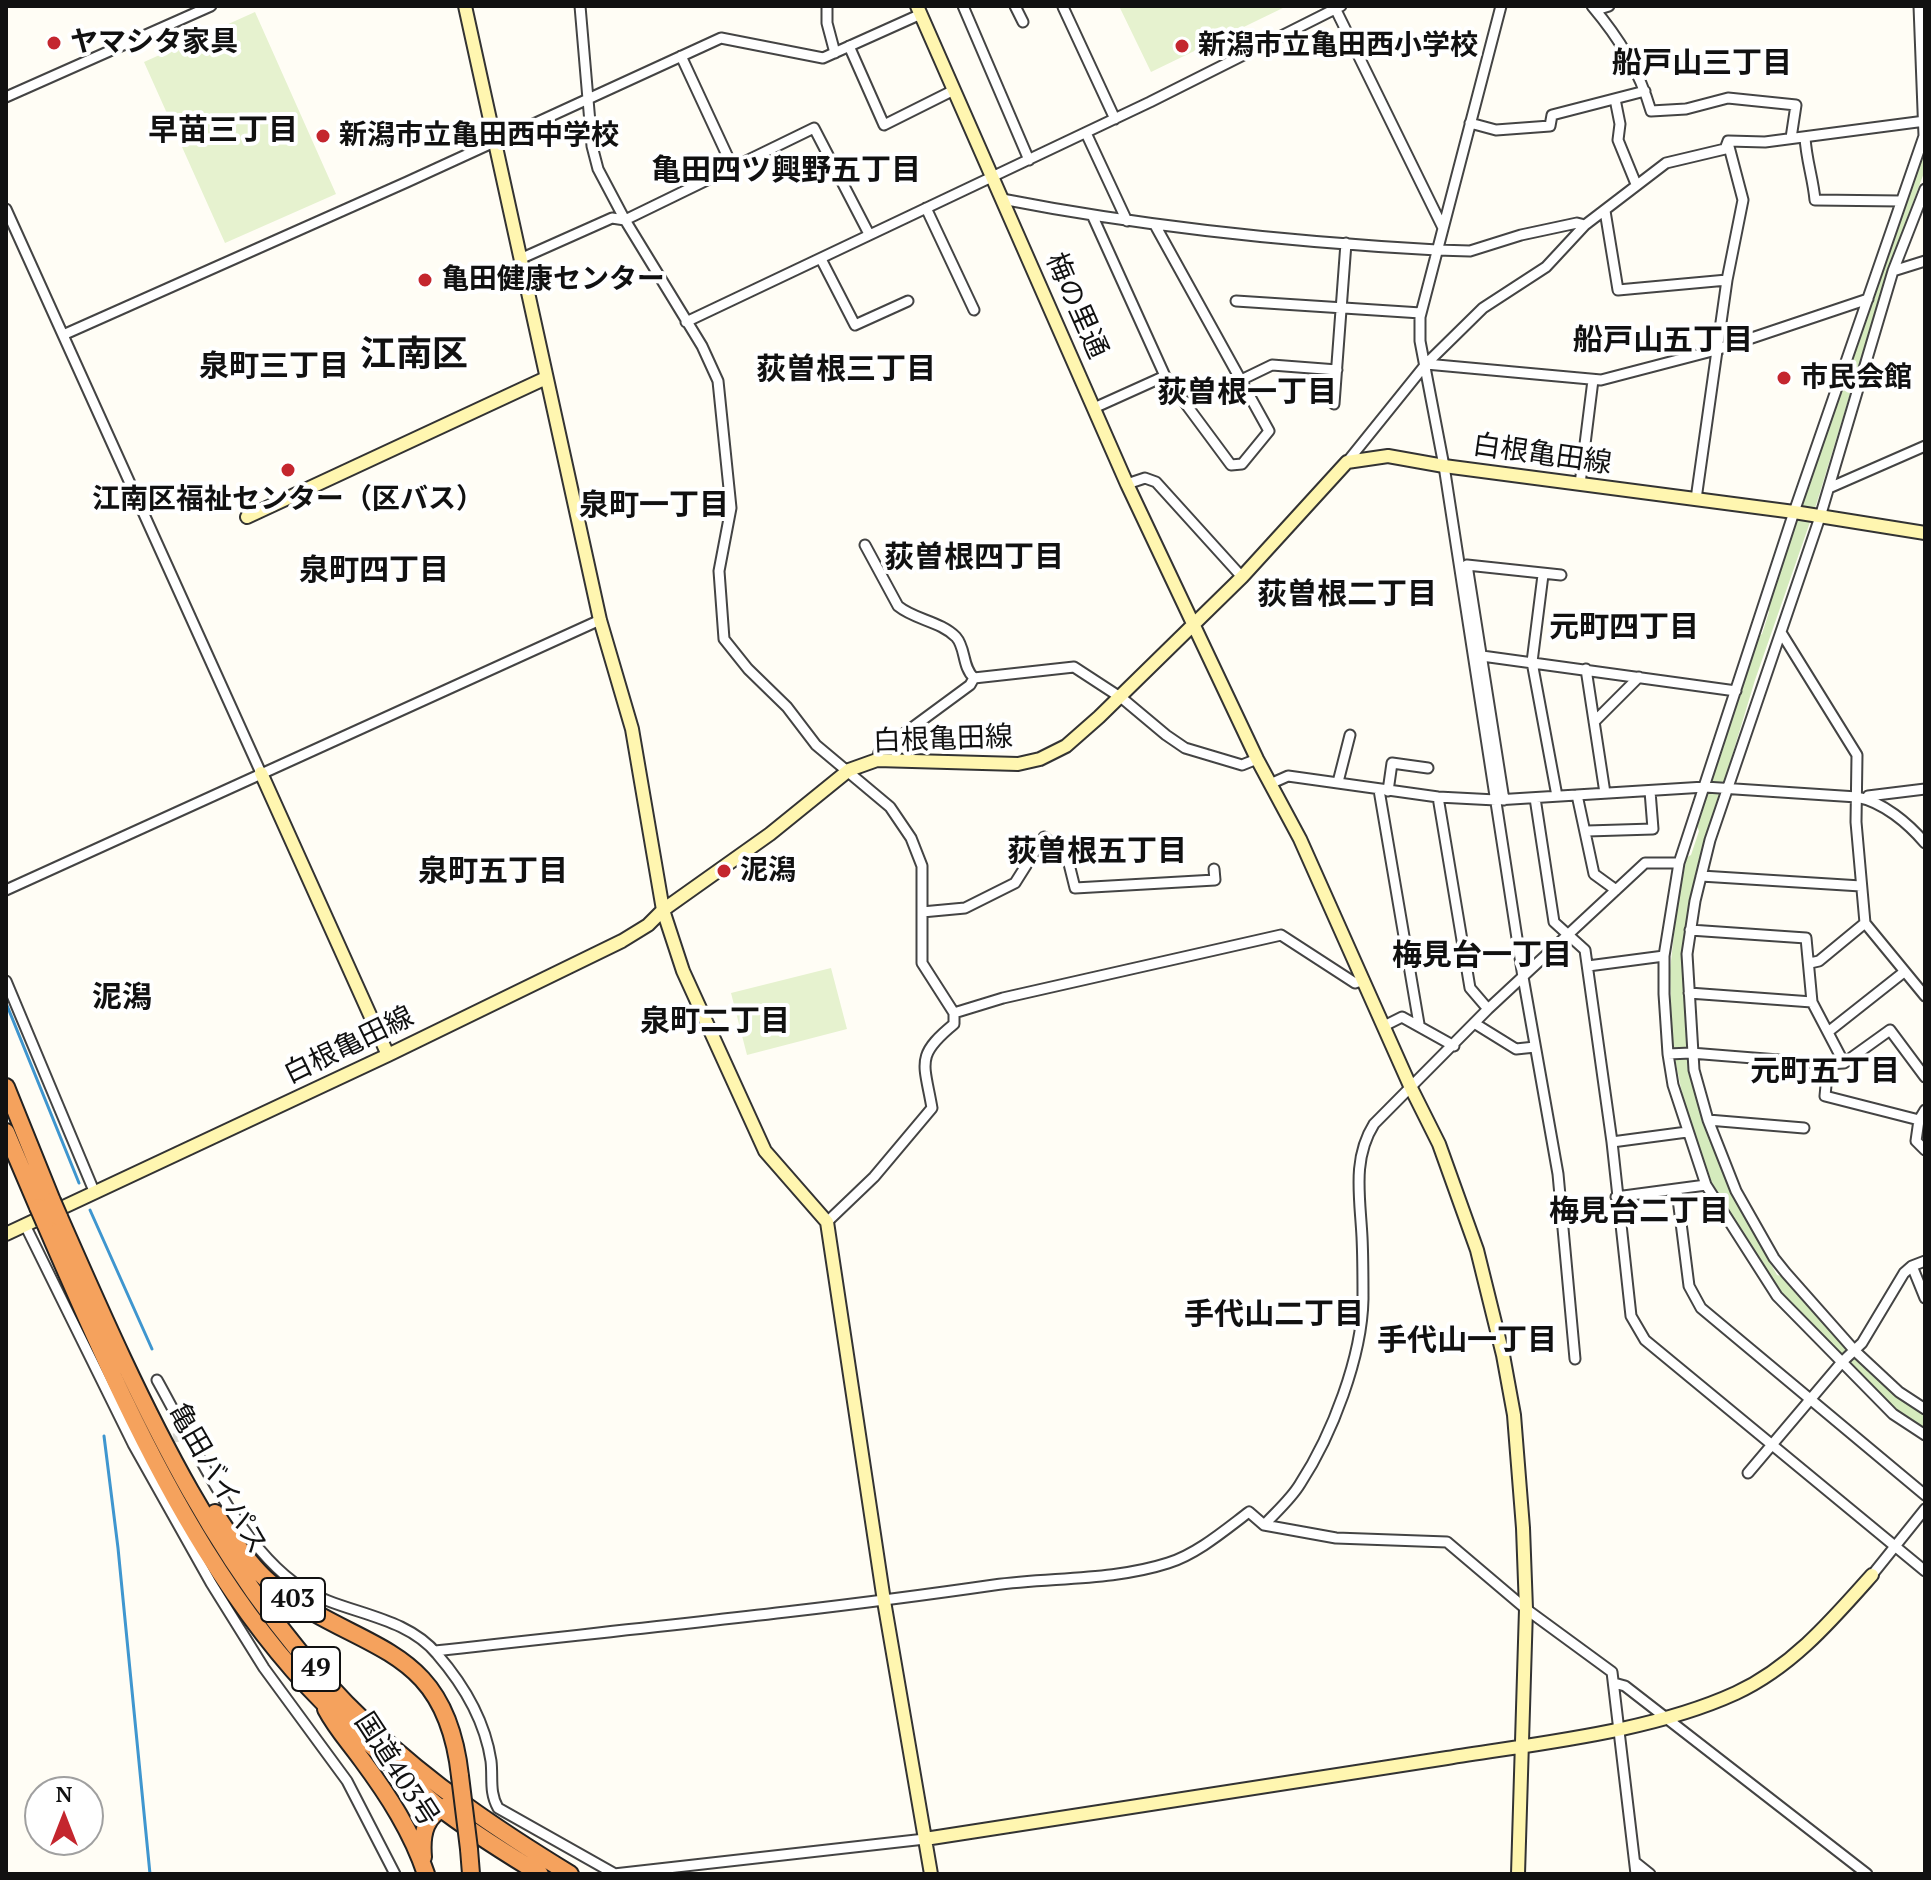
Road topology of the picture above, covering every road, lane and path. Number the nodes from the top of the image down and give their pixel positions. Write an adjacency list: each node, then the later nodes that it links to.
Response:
1 (211, 6): 20 (street)
2 (465, 6): 30 (street)
3 (580, 6): 21 (street)
4 (827, 6): 16 (street)
5 (963, 6): 31 (street)
6 (1015, 6): 14 (street)
7 (1501, 6): 25 (street)
8 (1609, 6): 12 (street)
9 (1919, 6): 24 (street)
10 (1063, 7): 23 (street)
11 (1337, 7): 23 (street); 48 (street)
12 (1594, 8): 19 (street)
13 (919, 10): 15 (street); 18 (street, 梅の里通)
14 (1023, 22)
15 (849, 46): 16 (street); 18 (street)
16 (835, 53): 17 (street)
17 (681, 56): 21 (street); 33 (street)
18 (954, 90): 35 (street, 梅の里通)
19 (1645, 91): 22 (street); 28 (street)
20 (6, 97)
21 (588, 98): 30 (street); 44 (street)
22 (1615, 99): 25 (street); 36 (street)
23 (1115, 119): 26 (street)
24 (1925, 122): 27 (street); 32 (street)
25 (1470, 123): 48 (street)
26 (1086, 133): 31 (street); 45 (street)
27 (1805, 137): 28 (street); 39 (street)
28 (1791, 138): 29 (street)
29 (1728, 141): 36 (street); 56 (street)
30 (495, 142): 52 (street); 64 (street)
31 (1029, 160): 35 (street)
32 (1915, 162): 34 (street); 39 (street)
33 (733, 168): 44 (street); 49 (street)
34 (1925, 168)
35 (992, 177): 38 (street, 梅の里通); 40 (street)
36 (1636, 184): 42 (street)
37 (1925, 189): 55 (street)
38 (1002, 199): 43 (street); 73 (street, 梅の里通)
39 (1901, 201): 57 (street)
40 (926, 208): 49 (street); 61 (street)
41 (6, 209): 64 (street)
42 (1605, 211): 47 (street); 56 (street)
43 (1093, 217): 45 (street); 68 (street)
44 (625, 220): 52 (street); 63 (street)
45 (1127, 221): 46 (street)
46 (1155, 225): 50 (street); 70 (street)
47 (1585, 225): 51 (street); 66 (street)
48 (1443, 228): 51 (street)
49 (869, 234): 53 (street)
50 (1346, 243): 51 (street); 60 (street)
51 (1437, 250): 62 (street)
52 (520, 259): 69 (street)
53 (821, 259): 58 (street); 63 (street)
54 (1925, 261): 55 (street)
55 (1893, 271): 79 (street)
56 (1727, 280): 65 (street)
57 (1868, 299): 65 (street); 81 (street)
58 (908, 301)
59 (1236, 301): 60 (street)
60 (1343, 307): 62 (street); 67 (street)
61 (974, 310)
62 (1421, 313): 66 (street)
63 (686, 322): 104 (street)
64 (63, 335): 105 (street)
65 (1716, 350): 71 (street); 80 (street)
66 (1426, 364): 71 (street); 75 (street); 76 (street)
67 (1337, 370): 70 (street); 72 (street)
68 (1165, 376): 70 (street); 73 (street)
69 (546, 378): 82 (street); 89 (street)
70 (1241, 380)
71 (1593, 380): 78 (street)
72 (1334, 404)
73 (1094, 408): 77 (street, 梅の里通)
74 (1925, 446): 79 (street)
75 (1347, 462): 76 (street, 白根亀田線); 88 (street, 白根亀田線)
76 (1444, 466): 78 (street, 白根亀田線); 119 (street)
77 (1127, 484): 88 (street); 90 (street, 梅の里通)
78 (1580, 484): 80 (street, 白根亀田線)
79 (1829, 488): 83 (street)
80 (1696, 499): 81 (street, 白根亀田線)
81 (1794, 512): 83 (street, 白根亀田線); 97 (street)
82 (247, 517)
83 (1820, 517): 84 (street, 白根亀田線); 91 (street)
84 (1925, 533)
85 (865, 545): 96 (street)
86 (1543, 575): 87 (street); 92 (street); 93 (street)
87 (1561, 575)
88 (1242, 577): 90 (street, 白根亀田線)
89 (600, 620): 105 (street); 128 (street)
90 (1195, 624): 98 (street, 白根亀田線); 101 (street, 梅の里通)
91 (1782, 634): 109 (street); 117 (street)
92 (1482, 656): 93 (street); 119 (street)
93 (1532, 662): 94 (street); 115 (street)
94 (1586, 669): 95 (street); 99 (street)
95 (1639, 677): 97 (street); 99 (street)
96 (974, 678): 98 (street); 102 (street)
97 (1736, 691): 108 (street)
98 (1118, 697): 101 (street); 102 (street, 白根亀田線)
99 (1594, 722): 113 (street)
100 (1350, 735): 106 (street)
101 (1257, 759): 107 (street, 梅の里通)
102 (877, 760): 104 (street, 白根亀田線)
103 (1428, 768): 111 (street)
104 (849, 770): 128 (street, 白根亀田線); 129 (street)
105 (261, 773): 126 (street); 153 (street)
106 (1338, 782): 107 (street); 111 (street)
107 (1270, 784): 138 (street, 梅の里通)
108 (1705, 787): 109 (street); 112 (street); 122 (street)
109 (1726, 788): 117 (street); 124 (street)
110 (1925, 789): 117 (street)
111 (1384, 790): 116 (street); 146 (street)
112 (1650, 791): 113 (street); 120 (street)
113 (1605, 793): 114 (street)
114 (1577, 795): 115 (street); 120 (street)
115 (1557, 796): 118 (street)
116 (1438, 797): 119 (street); 143 (street)
117 (1857, 797): 121 (street); 125 (street)
118 (1535, 798): 119 (street); 132 (street)
119 (1500, 800): 137 (street)
120 (1587, 831): 127 (street)
121 (1925, 843)
122 (1679, 863): 127 (street); 133 (street)
123 (1214, 869): 129 (street)
124 (1701, 876): 125 (street); 131 (street)
125 (1861, 886): 130 (street)
126 (6, 890)
127 (1616, 890): 132 (street)
128 (663, 910): 153 (street, 白根亀田線); 173 (street)
129 (922, 912): 144 (street)
130 (1865, 923): 134 (street); 136 (street)
131 (1690, 930): 134 (street); 140 (street)
132 (1570, 935): 135 (street); 137 (street)
133 (1664, 956): 135 (street); 152 (street)
134 (1810, 963): 142 (street)
135 (1588, 966): 165 (street)
136 (1904, 972): 141 (street); 148 (street)
137 (1523, 977): 143 (street); 150 (street)
138 (1364, 980): 144 (street); 147 (street, 梅の里通)
139 (6, 981): 168 (street)
140 (1689, 993): 142 (street); 151 (street)
141 (1925, 996)
142 (1812, 1002): 148 (street)
143 (1488, 1009): 145 (street)
144 (954, 1013): 173 (street)
145 (1474, 1023): 149 (street); 150 (street)
146 (1419, 1024): 147 (street); 149 (street)
147 (1384, 1026): 158 (street, 梅の里通)
148 (1828, 1032): 154 (street)
149 (1454, 1046): 158 (street)
150 (1535, 1047): 180 (street)
151 (1691, 1053): 152 (street); 155 (street); 160 (street)
152 (1668, 1054): 164 (street)
153 (388, 1055): 168 (street, 白根亀田線)
154 (1844, 1063): 155 (street); 156 (street)
155 (1828, 1064): 161 (street)
156 (1925, 1077)
157 (6, 1087): 171 (highway, 亀田バイパス / 49)
158 (1411, 1088): 191 (street); 196 (street, 梅の里通)
159 (1925, 1110): 161 (street)
160 (1708, 1120): 162 (street); 179 (street)
161 (1919, 1120): 166 (street)
162 (1804, 1128)
163 (6, 1132): 171 (highway, 亀田バイパス / 49)
164 (1687, 1132): 165 (street); 167 (street)
165 (1612, 1142): 170 (street)
166 (1925, 1150)
167 (1706, 1185): 169 (street); 181 (street)
168 (94, 1191): 174 (street, 白根亀田線)
169 (1677, 1191): 170 (street); 184 (street)
170 (1616, 1197): 187 (street)
171 (45, 1204): 172 (highway, 亀田バイパス / 49, bridge)
172 (52, 1220): 183 (highway, 亀田バイパス / 49); 199 (highway, 亀田バイパス / 49)
173 (827, 1222): 195 (street)
174 (25, 1225): 175 (street, 白根亀田線); 208 (street)
175 (6, 1234)
176 (1925, 1261): 177 (street)
177 (1912, 1266): 178 (street); 179 (street)
178 (1925, 1298)
179 (1855, 1351): 181 (street); 185 (street)
180 (1575, 1359)
181 (1842, 1362): 184 (street); 186 (street)
182 (157, 1380): 197 (street)
183 (138, 1394): 203 (highway, 亀田バイパス / 49); 209 (highway, 国道403号 / 403, bridge)
184 (1810, 1399): 187 (street); 189 (street)
185 (1925, 1409)
186 (1925, 1435)
187 (1770, 1446): 188 (street); 192 (street)
188 (1748, 1473)
189 (1925, 1495)
190 (1925, 1509): 192 (street)
191 (1264, 1525): 195 (street); 196 (street)
192 (1895, 1546): 193 (street); 194 (street)
193 (1925, 1571)
194 (1872, 1575): 200 (street)
195 (884, 1601): 197 (street); 205 (street)
196 (1526, 1609): 198 (street); 202 (street, 梅の里通)
197 (435, 1651): 212 (street)
198 (1614, 1683): 200 (street); 201 (street)
199 (323, 1702): 204 (highway, 亀田バイパス / 49); 207 (highway, 国道403号)
200 (1666, 1717): 201 (street); 217 (street)
201 (1619, 1728): 202 (street); 206 (street)
202 (1521, 1746): 205 (street); 214 (street, 梅の里通)
203 (460, 1803): 204 (highway, 国道403号); 211 (highway, 亀田バイパス / 49)
204 (441, 1808): 207 (highway, 国道403号); 210 (highway, 亀田バイパス / 49)
205 (925, 1839): 212 (street); 213 (street)
206 (1635, 1862): 215 (street); 216 (street)
207 (425, 1870)
208 (395, 1874)
209 (471, 1874)
210 (540, 1874)
211 (570, 1874)
212 (614, 1874)
213 (931, 1874)
214 (1518, 1874)
215 (1636, 1874)
216 (1650, 1874)
217 (1867, 1874)

